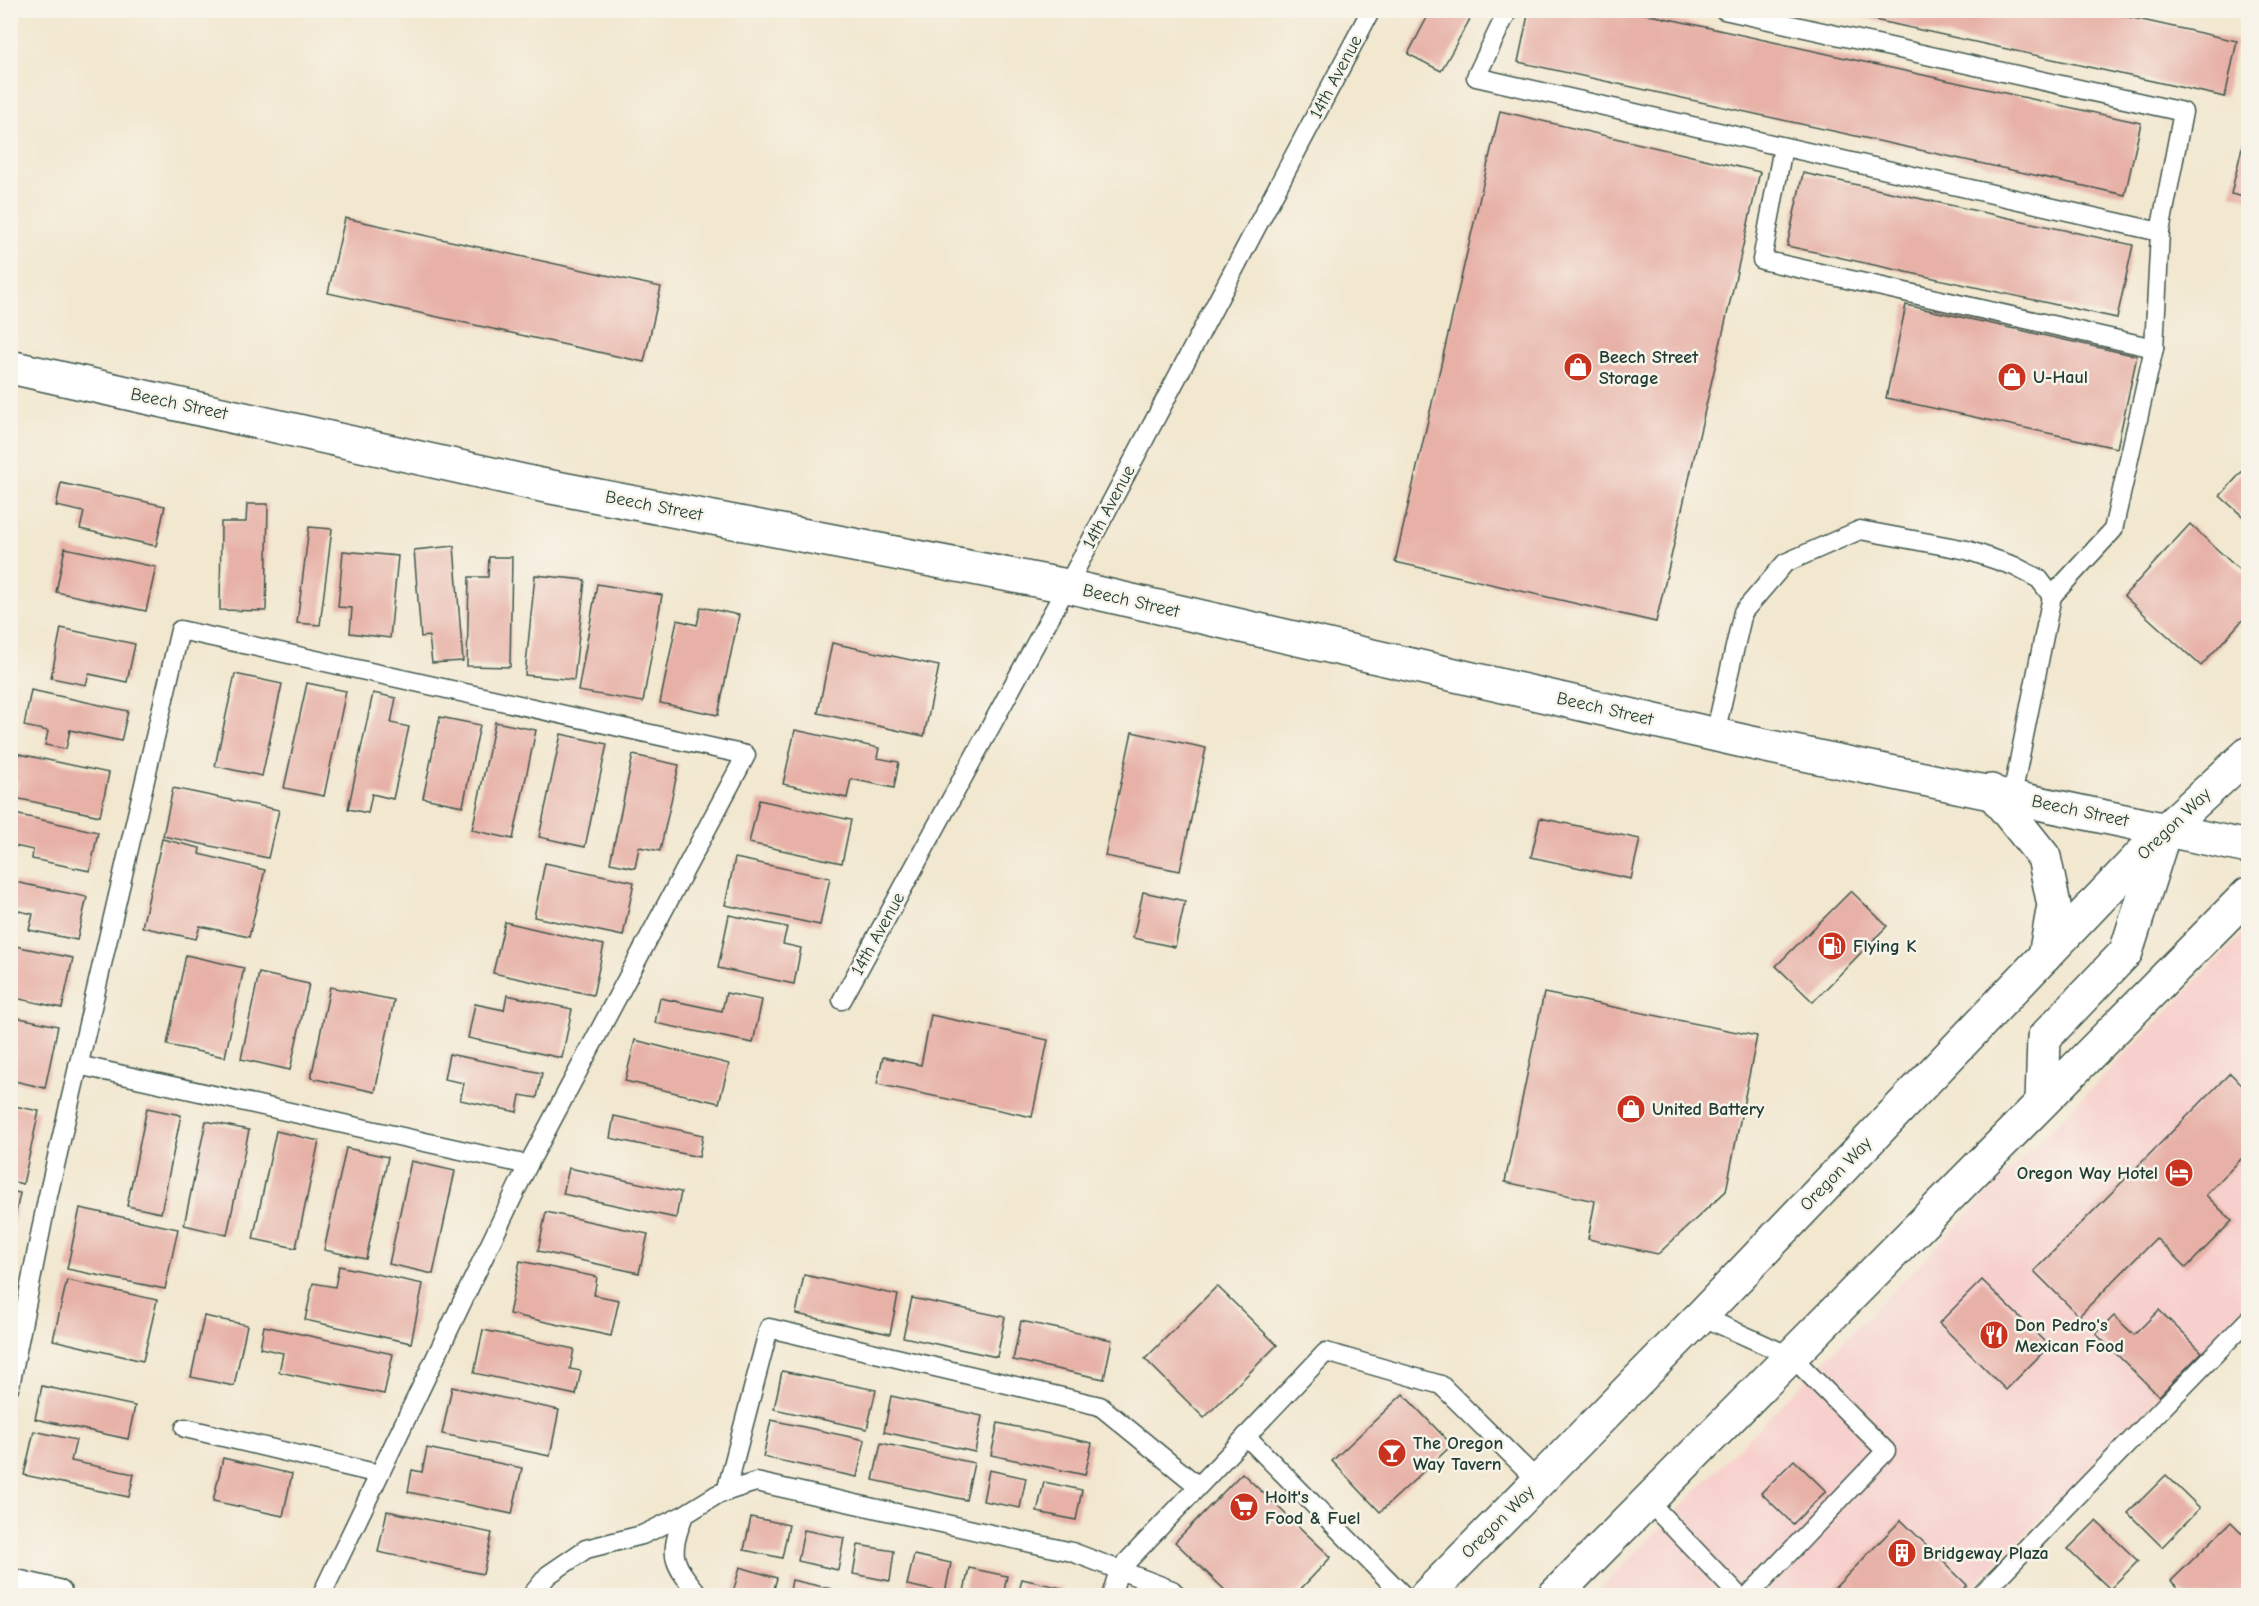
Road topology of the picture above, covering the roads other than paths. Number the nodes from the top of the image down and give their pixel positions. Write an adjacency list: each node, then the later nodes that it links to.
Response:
1 (1371, 10): 8 (lane, 14th Avenue)
2 (1508, 10): 4 (lane)
3 (1724, 10): 5 (lane)
4 (1783, 147): 5 (lane); 6 (lane)
5 (2160, 232): 6 (lane)
6 (2154, 348): 9 (lane)
7 (10, 367): 8 (main road, Beech Street)
8 (1067, 586): 10 (main road, Beech Street); 17 (lane, 14th Avenue)
9 (2052, 596): 10 (lane); 12 (lane)
10 (1715, 734): 12 (main road, Beech Street)
11 (2248, 754): 13 (main road, Oregon Way)
12 (2002, 794): 13 (main road, Beech Street); 16 (main road)
13 (2165, 830): 14 (main road, Beech Street); 16 (main road, Oregon Way); 19 (main road)
14 (2248, 847)
15 (2248, 894): 19 (main road)
16 (2044, 956): 21 (main road, Oregon Way)
17 (842, 1000)
18 (78, 1065): 20 (lane); 20 (lane); 24 (lane)
19 (2042, 1102): 23 (main road)
20 (528, 1165): 27 (lane)
21 (1701, 1316): 23 (lane); 28 (main road, Oregon Way)
22 (2248, 1320): 46 (lane)
23 (1792, 1356): 31 (main road); 45 (lane)
24 (10, 1386)
25 (185, 1428): 27 (lane)
26 (1246, 1436): 28 (lane); 29 (lane); 41 (lane)
27 (379, 1474): 36 (lane)
28 (1538, 1481): 42 (main road, Oregon Way)
29 (1198, 1486): 30 (lane); 33 (lane)
30 (726, 1492): 32 (lane); 33 (lane)
31 (1648, 1501): 43 (main road); 44 (lane)
32 (684, 1515): 37 (lane); 38 (lane)
33 (1119, 1570): 39 (lane); 40 (lane)
34 (10, 1585): 35 (main road)
35 (56, 1596)
36 (321, 1596)
37 (531, 1596)
38 (700, 1596)
39 (1111, 1596)
40 (1178, 1596)
41 (1404, 1596)
42 (1426, 1596)
43 (1554, 1596)
44 (1739, 1596)
45 (1748, 1596)
46 (1980, 1596)

